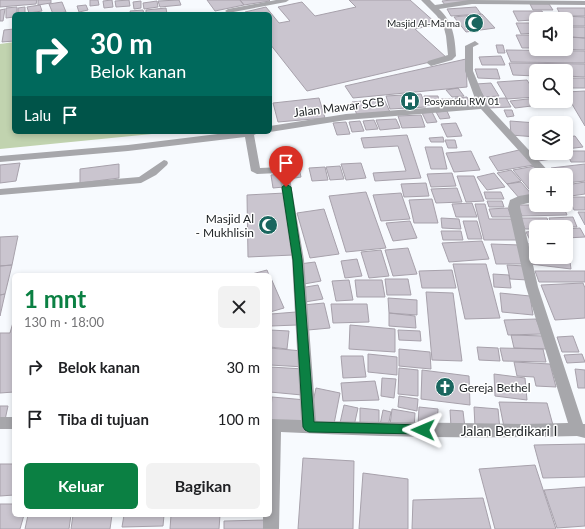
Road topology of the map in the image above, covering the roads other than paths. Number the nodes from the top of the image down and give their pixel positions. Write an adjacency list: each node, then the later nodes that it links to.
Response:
1 (286, 0): 6 (lane)
2 (425, 0): 5 (street)
3 (519, 1): 4 (street); 5 (street)
4 (585, 3)
5 (434, 7): 8 (street)
6 (228, 11)
7 (475, 44): 9 (street)
8 (431, 63)
9 (483, 106): 10 (street, Jalan Mawar SCB); 15 (street)
10 (272, 130)
11 (236, 134): 13 (street)
12 (252, 134): 21 (street)
13 (0, 159)
14 (164, 163): 16 (lane)
15 (541, 168)
16 (0, 192)
17 (529, 198): 22 (street)
18 (0, 423): 19 (street)
19 (12, 423)
20 (272, 425): 21 (street, Jalan Berdikari I)
21 (309, 427): 22 (street, Jalan Berdikari I)
22 (581, 430)
23 (271, 517): 24 (street, Jalan Berdikari I)
24 (271, 529)

